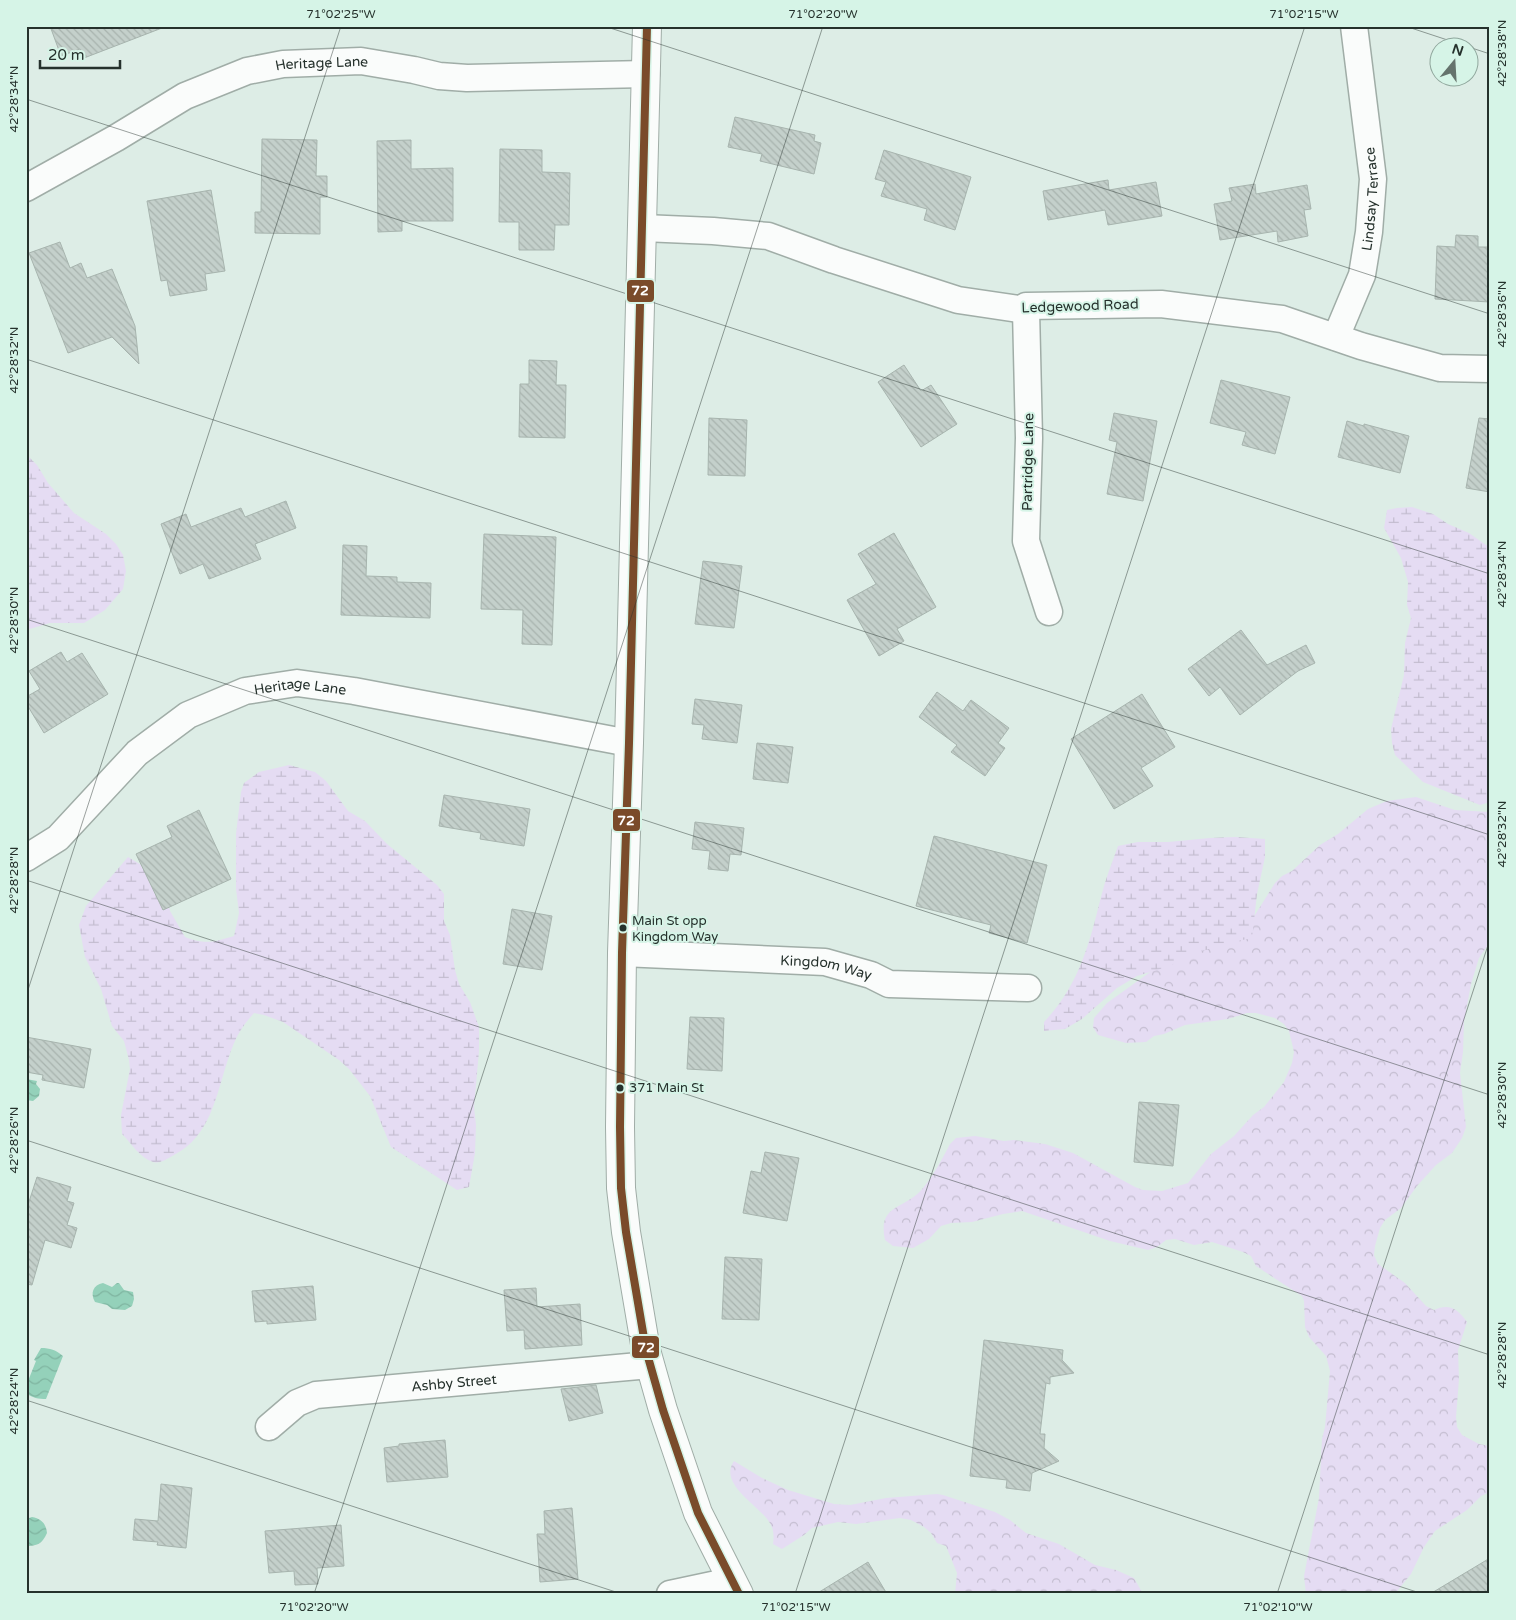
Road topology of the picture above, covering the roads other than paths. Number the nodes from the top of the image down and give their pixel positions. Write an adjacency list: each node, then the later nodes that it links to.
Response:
1 (647, 26): 3 (main road)
2 (1354, 26): 7 (street, Lindsay Terrace)
3 (646, 74): 4 (street, Heritage Lane); 5 (main road)
4 (26, 188)
5 (643, 228): 6 (street, Ledgewood Road); 10 (main road)
6 (1026, 310): 7 (street, Ledgewood Road); 9 (street, Partridge Lane)
7 (1336, 337): 8 (street, Ledgewood Road)
8 (1490, 369)
9 (1049, 612)
10 (629, 743): 11 (street, Heritage Lane); 12 (main road)
11 (26, 858)
12 (622, 953): 13 (street, Kingdom Way); 14 (main road)
13 (1028, 988)
14 (650, 1365): 15 (street, Ashby Street); 16 (main road)
15 (269, 1427)
16 (735, 1587): 17 (street)
17 (670, 1594)

